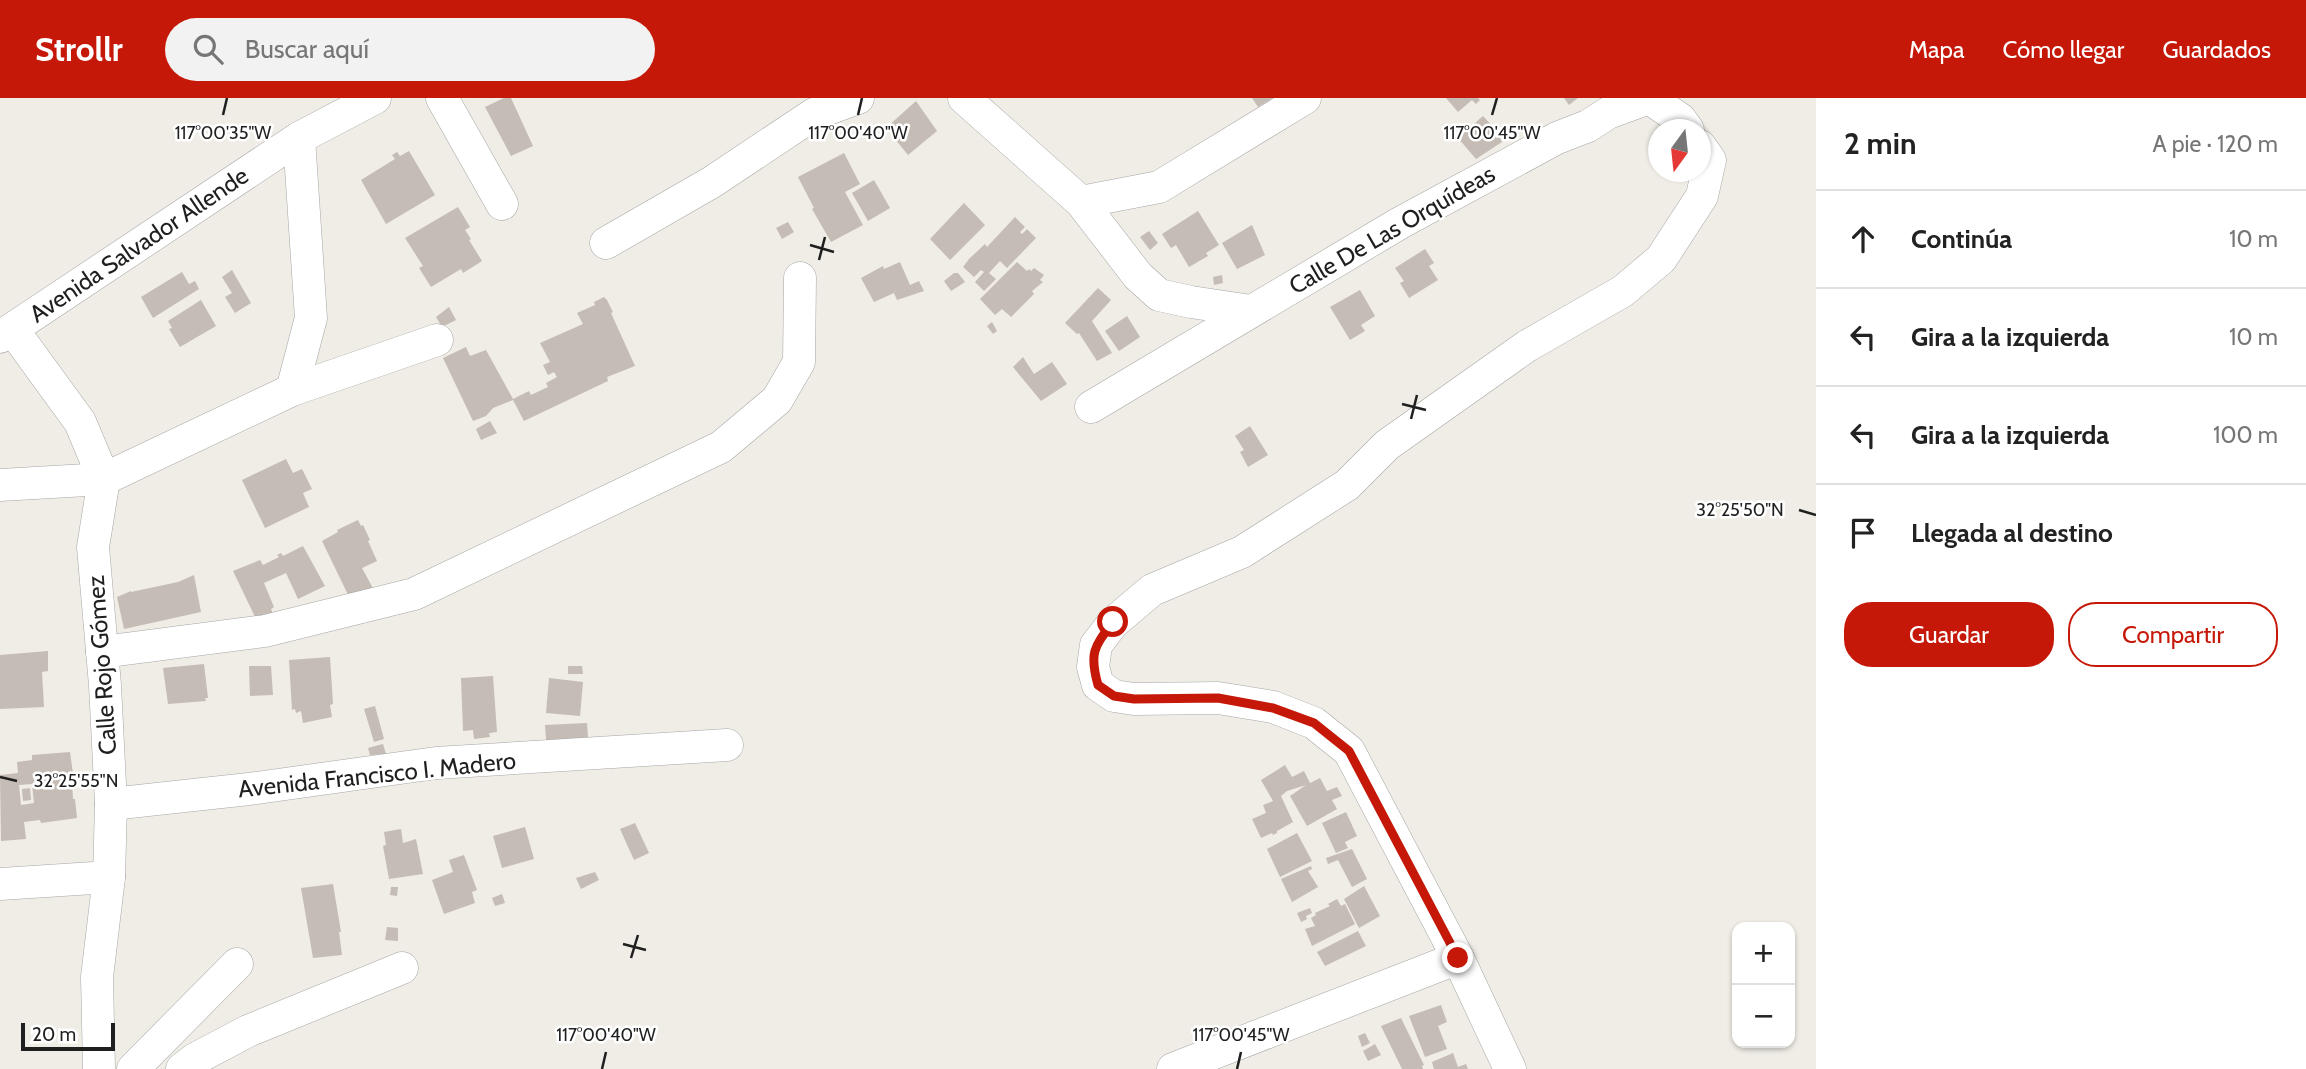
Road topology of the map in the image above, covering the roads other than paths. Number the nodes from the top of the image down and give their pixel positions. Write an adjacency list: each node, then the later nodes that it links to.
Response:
1 (375, 98): 8 (street, Avenida Salvador Allende)
2 (442, 98): 11 (street)
3 (858, 98): 6 (street)
4 (964, 98): 10 (street)
5 (1305, 98): 10 (street)
6 (812, 106): 12 (street)
7 (1680, 119): 14 (street, Calle De Las Orquídeas)
8 (299, 138): 15 (street, Avenida Salvador Allende); 17 (street)
9 (1705, 182): 26 (street)
10 (1081, 202): 14 (street)
11 (502, 204)
12 (606, 243)
13 (800, 278): 21 (street)
14 (1251, 311): 18 (street, Calle De Las Orquídeas)
15 (6, 333): 19 (street)
16 (437, 340): 17 (street)
17 (292, 390): 19 (street)
18 (1091, 407)
19 (104, 479): 20 (street); 21 (street, Calle Rojo Gómez)
20 (0, 485)
21 (102, 652): 23 (street, Calle Rojo Gómez)
22 (727, 745): 23 (street, Avenida Francisco I. Madero)
23 (111, 804): 24 (street, Calle Rojo Gómez)
24 (109, 877): 25 (street); 29 (street, Calle Rojo Gómez)
25 (0, 884)
26 (1458, 958): 32 (street); 33 (street)
27 (237, 964): 30 (street)
28 (402, 968): 31 (street)
29 (99, 1069)
30 (133, 1069)
31 (182, 1069)
32 (1174, 1069)
33 (1510, 1069)

